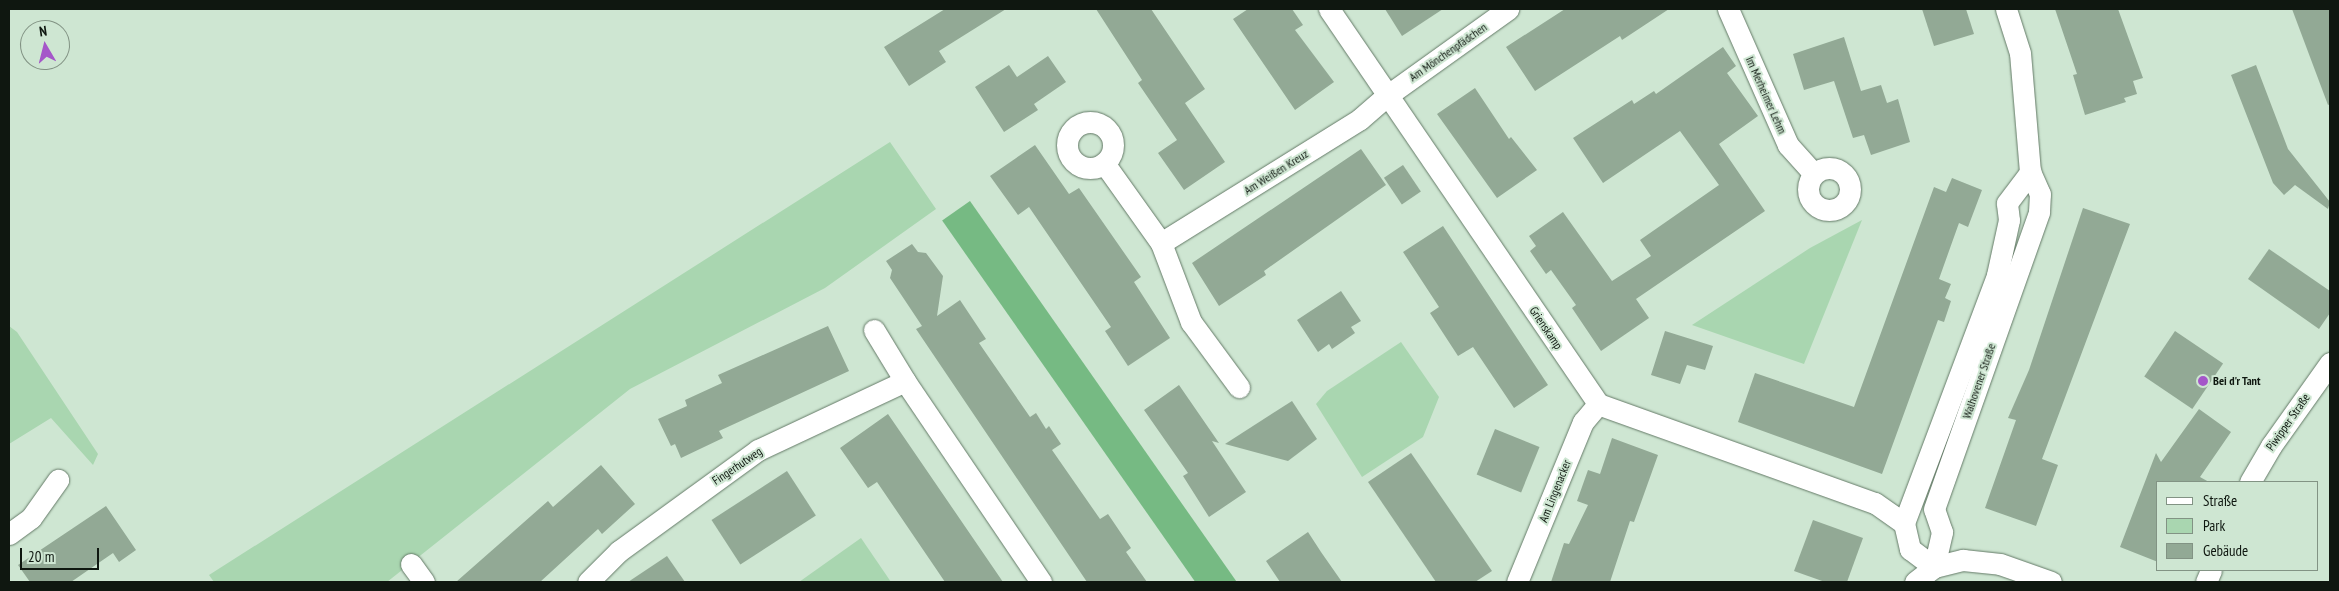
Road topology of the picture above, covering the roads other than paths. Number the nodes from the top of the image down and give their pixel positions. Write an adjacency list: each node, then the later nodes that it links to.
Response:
1 (1329, 9): 5 (street, Grienskamp)
2 (1508, 9): 5 (street, Am Mönchenpfädchen)
3 (1728, 9): 8 (street, Im Merheimer Lehm)
4 (2006, 9): 7 (street, Walhovener Straße)
5 (1388, 95): 9 (street, Am Weißen Kreuz); 14 (street, Grienskamp)
6 (1104, 163): 9 (street)
7 (2030, 172): 17 (street, Walhovener Straße); 19 (street, Walhovener Straße)
8 (1814, 174)
9 (1161, 244): 13 (street)
10 (874, 330): 12 (street)
11 (2330, 364): 16 (street, Piwipper Straße)
12 (906, 381): 25 (street, Fingerhutweg); 26 (street)
13 (1239, 387)
14 (1598, 404): 18 (street); 27 (street, Am Lingenacker)
15 (58, 480): 21 (street)
16 (2251, 481)
17 (1910, 500): 18 (street); 19 (street); 20 (street, Walhovener Straße)
18 (1875, 503): 20 (street)
19 (1934, 509): 23 (street)
20 (1904, 523): 23 (street)
21 (9, 534)
22 (411, 564): 24 (street)
23 (1934, 568): 28 (street); 29 (street)
24 (424, 582)
25 (588, 582)
26 (1041, 582)
27 (1517, 582)
28 (1914, 582)
29 (2051, 582)

